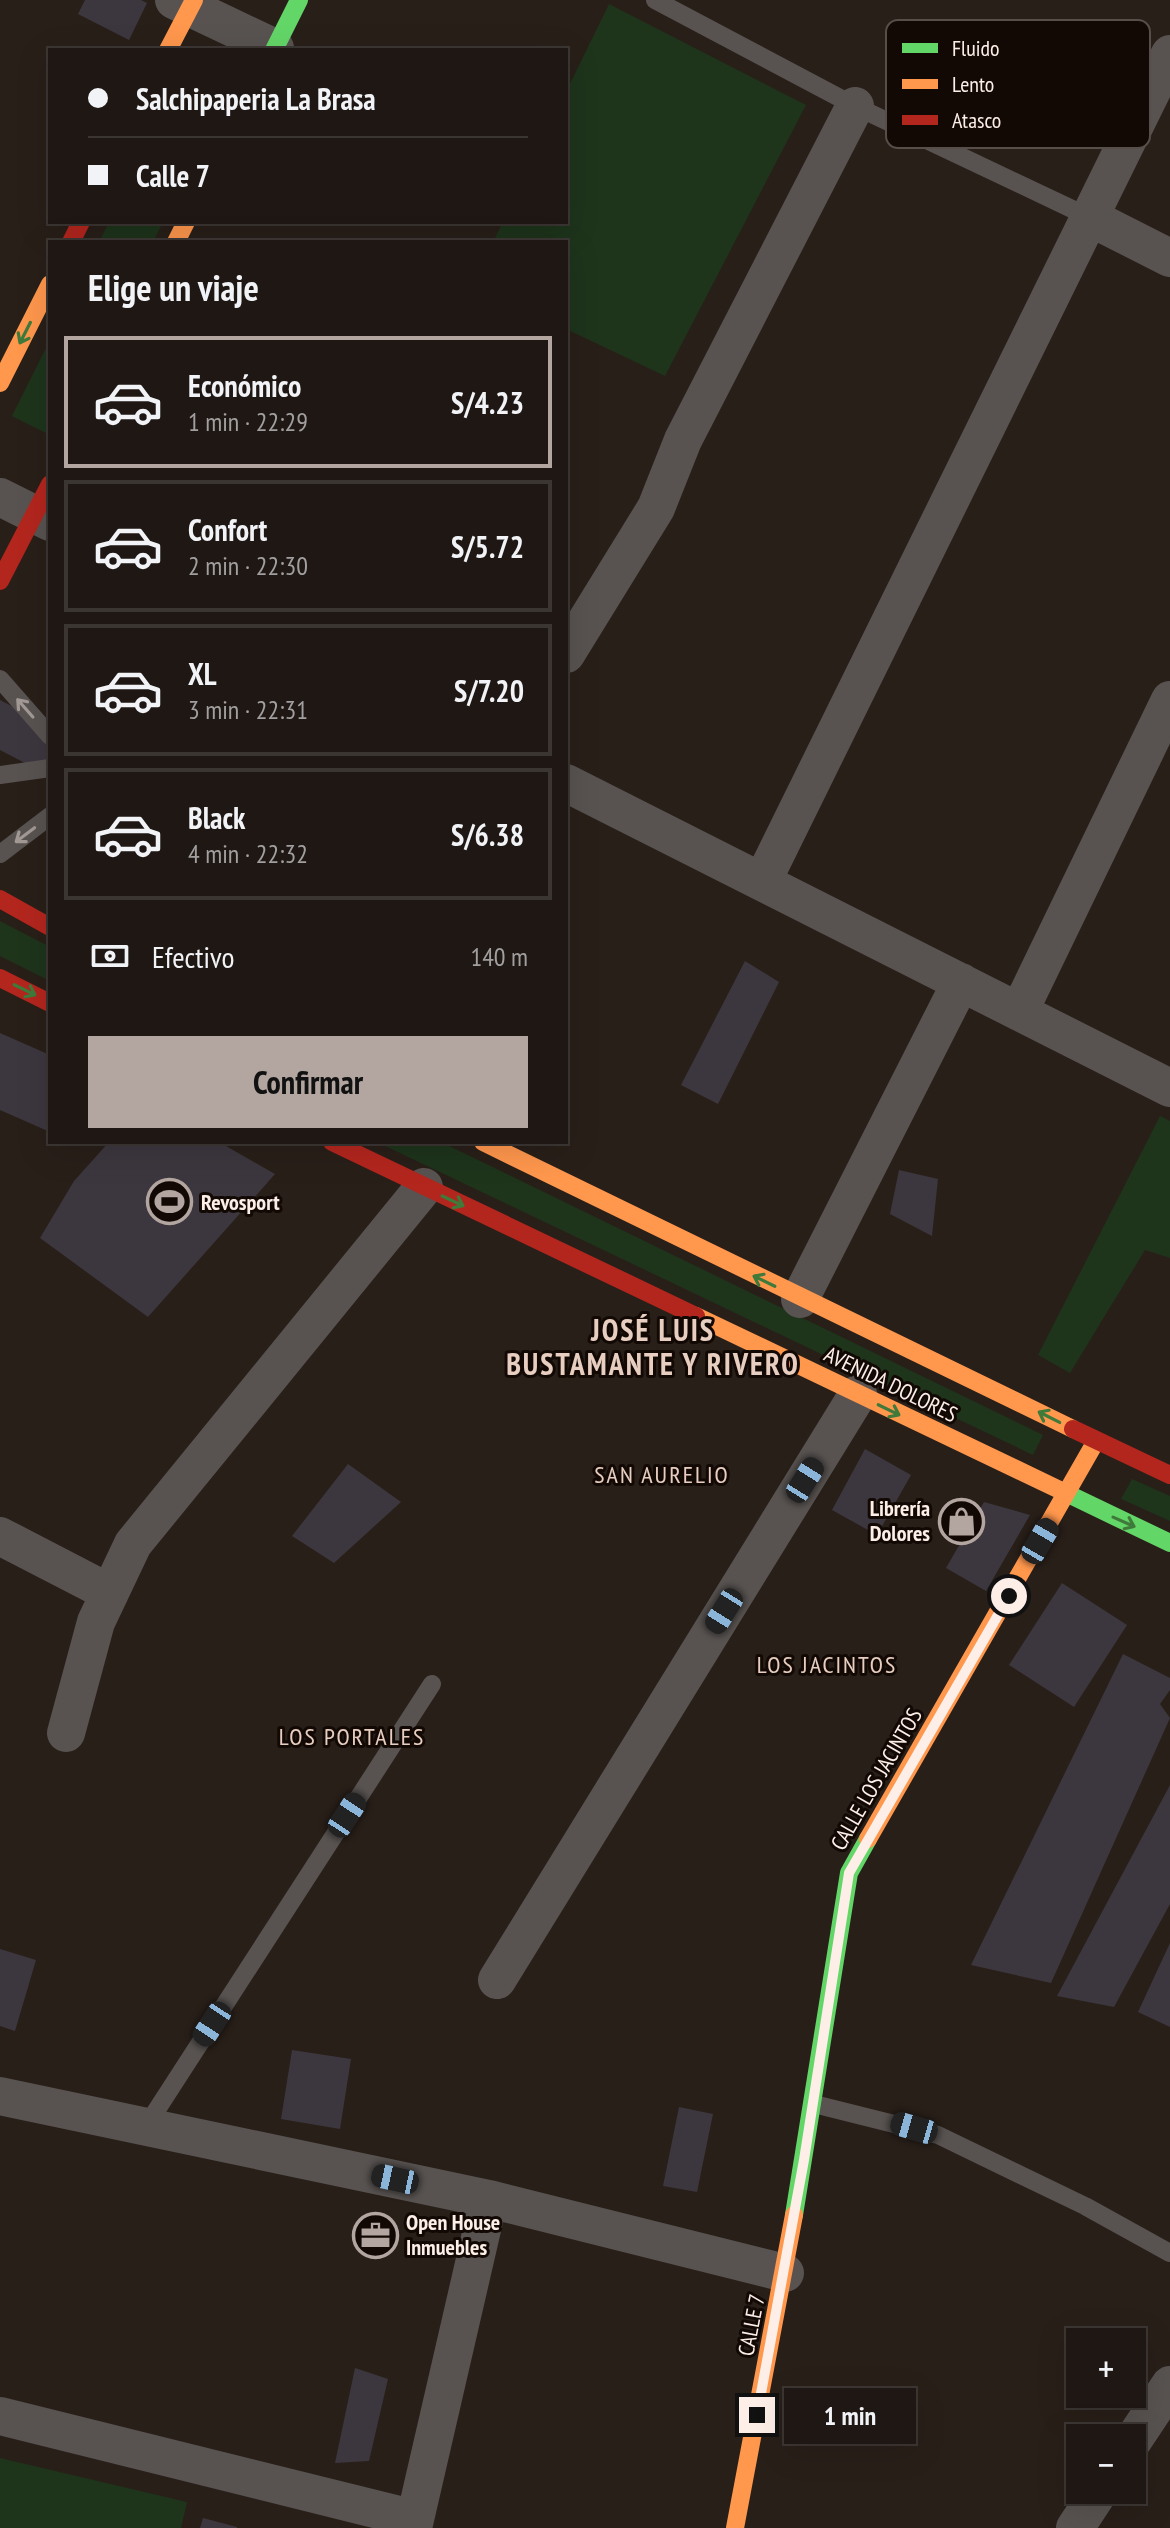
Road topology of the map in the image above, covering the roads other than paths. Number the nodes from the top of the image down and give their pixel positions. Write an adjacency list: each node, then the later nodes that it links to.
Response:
1 (299, 0): 6 (main road)
2 (655, 0): 9 (lane)
3 (186, 3): 4 (main road); 5 (street)
4 (169, 48)
5 (272, 48)
6 (275, 48)
7 (1170, 54): 8 (street)
8 (1150, 96)
9 (855, 106): 10 (lane); 20 (street)
10 (886, 121)
11 (944, 148): 13 (lane)
12 (1125, 148): 13 (street)
13 (1091, 218): 14 (street); 30 (street)
14 (1170, 258)
15 (48, 288): 16 (main road, one-way to 16)
16 (0, 383)
17 (0, 497): 18 (street)
18 (45, 507): 19 (main road)
19 (0, 581)
20 (568, 651)
21 (0, 679): 23 (lane, one-way to 21)
22 (1170, 700): 25 (street)
23 (48, 734)
24 (48, 768): 26 (lane)
25 (1155, 771): 36 (street)
26 (0, 775)
27 (568, 784): 30 (street)
28 (48, 818): 29 (lane, one-way to 29)
29 (0, 854)
30 (762, 882): 34 (street)
31 (0, 899): 32 (main road)
32 (48, 926)
33 (0, 978): 35 (main road, one-way to 35)
34 (961, 982): 36 (street); 41 (street)
35 (48, 1002)
36 (1019, 1012): 37 (street)
37 (1170, 1088)
38 (336, 1144): 40 (main road, AVENIDA DOLORES)
39 (487, 1144): 41 (main road, AVENIDA DOLORES, one-way to 39)
40 (424, 1187): 42 (main road, AVENIDA DOLORES, one-way to 42); 48 (street)
41 (800, 1299): 43 (main road, AVENIDA DOLORES, one-way to 41)
42 (858, 1394): 45 (main road, AVENIDA DOLORES, one-way to 45); 51 (street)
43 (1096, 1441): 44 (main road, AVENIDA DOLORES); 45 (main road, CALLE LOS JACINTOS)
44 (1170, 1475)
45 (1066, 1495): 47 (main road, AVENIDA DOLORES, one-way to 47); 53 (main road, CALLE LOS JACINTOS)
46 (0, 1536): 48 (street)
47 (1170, 1543)
48 (110, 1593): 50 (street)
49 (432, 1684): 54 (lane)
50 (66, 1733)
51 (497, 1980)
52 (0, 2096): 54 (street)
53 (814, 2104): 56 (lane); 57 (main road, CALLE LOS JACINTOS)
54 (145, 2128): 55 (street)
55 (489, 2199): 57 (street); 62 (street)
56 (1170, 2253)
57 (785, 2273): 63 (main road, CALLE 7)
58 (1170, 2385): 60 (street)
59 (0, 2416): 62 (street)
60 (1144, 2424)
61 (1091, 2504): 64 (street)
62 (414, 2524)
63 (735, 2528)
64 (1075, 2528)

